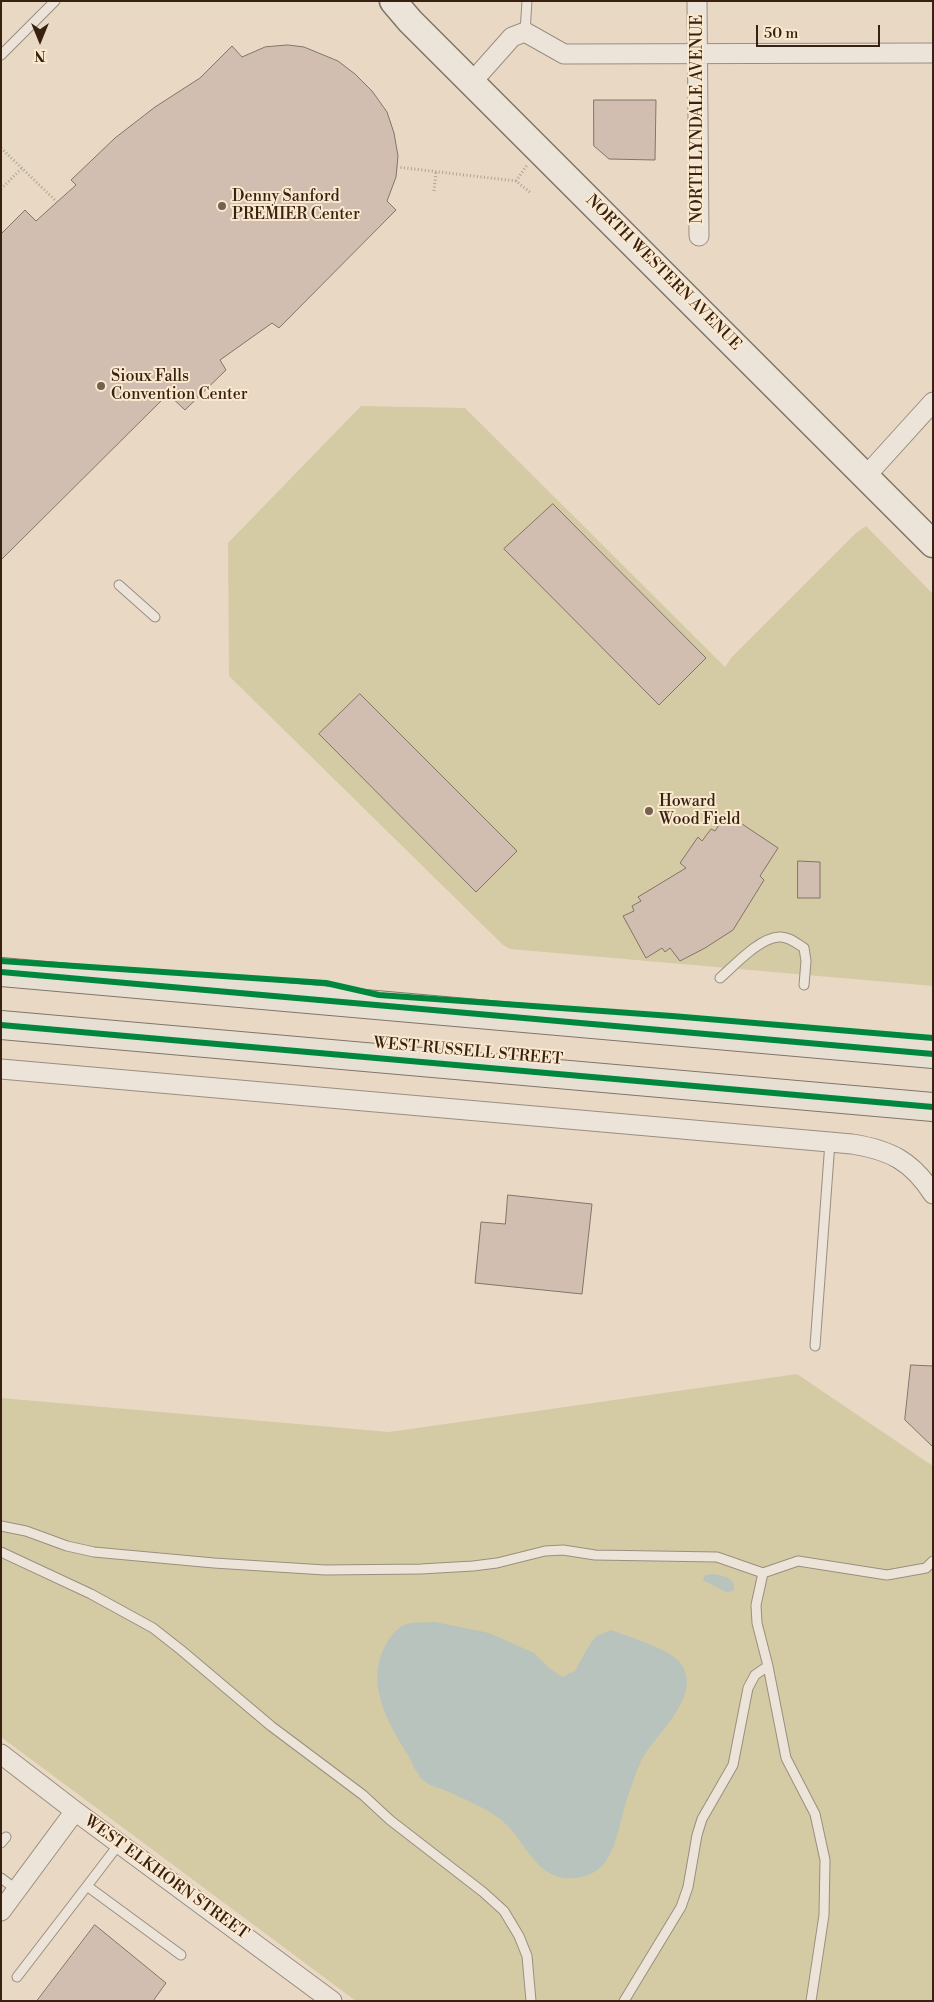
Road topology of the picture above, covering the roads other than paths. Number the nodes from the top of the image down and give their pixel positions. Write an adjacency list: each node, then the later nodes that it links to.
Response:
1 (55, 1): 7 (lane)
2 (393, 1): 9 (street, NORTH WESTERN AVENUE)
3 (527, 1): 5 (lane)
4 (697, 1): 8 (street, NORTH LYNDALE AVENUE)
5 (526, 32): 8 (street); 9 (street)
6 (933, 53): 8 (street)
7 (1, 55)
8 (696, 55): 10 (street, NORTH LYNDALE AVENUE)
9 (472, 82): 12 (street, NORTH WESTERN AVENUE)
10 (699, 236)
11 (933, 402): 12 (street)
12 (865, 477): 13 (street, NORTH WESTERN AVENUE)
13 (933, 544)
14 (119, 585): 15 (lane)
15 (155, 617)
16 (1, 972): 20 (highway)
17 (720, 978): 18 (lane)
18 (804, 984)
19 (1, 1025): 23 (highway, WEST RUSSELL STREET)
20 (933, 1054)
21 (1, 1069): 25 (street)
22 (933, 1098): 23 (highway)
23 (866, 1101): 24 (highway, WEST RUSSELL STREET)
24 (933, 1107)
25 (830, 1142): 26 (street); 27 (lane)
26 (933, 1194)
27 (815, 1346)
28 (1, 1526): 31 (lane)
29 (1, 1552): 43 (lane)
30 (933, 1561): 31 (lane)
31 (763, 1573): 32 (lane)
32 (768, 1666): 44 (lane); 45 (lane)
33 (1, 1754): 34 (street, WEST ELKHORN STREET)
34 (75, 1811): 35 (street, WEST ELKHORN STREET); 38 (street)
35 (120, 1844): 37 (lane); 42 (street, WEST ELKHORN STREET)
36 (1, 1878): 38 (lane)
37 (87, 1886): 40 (lane); 41 (lane)
38 (17, 1890): 39 (street)
39 (1, 1911)
40 (181, 1955)
41 (17, 1977)
42 (332, 2001)
43 (531, 2001)
44 (624, 2001)
45 (811, 2001)

